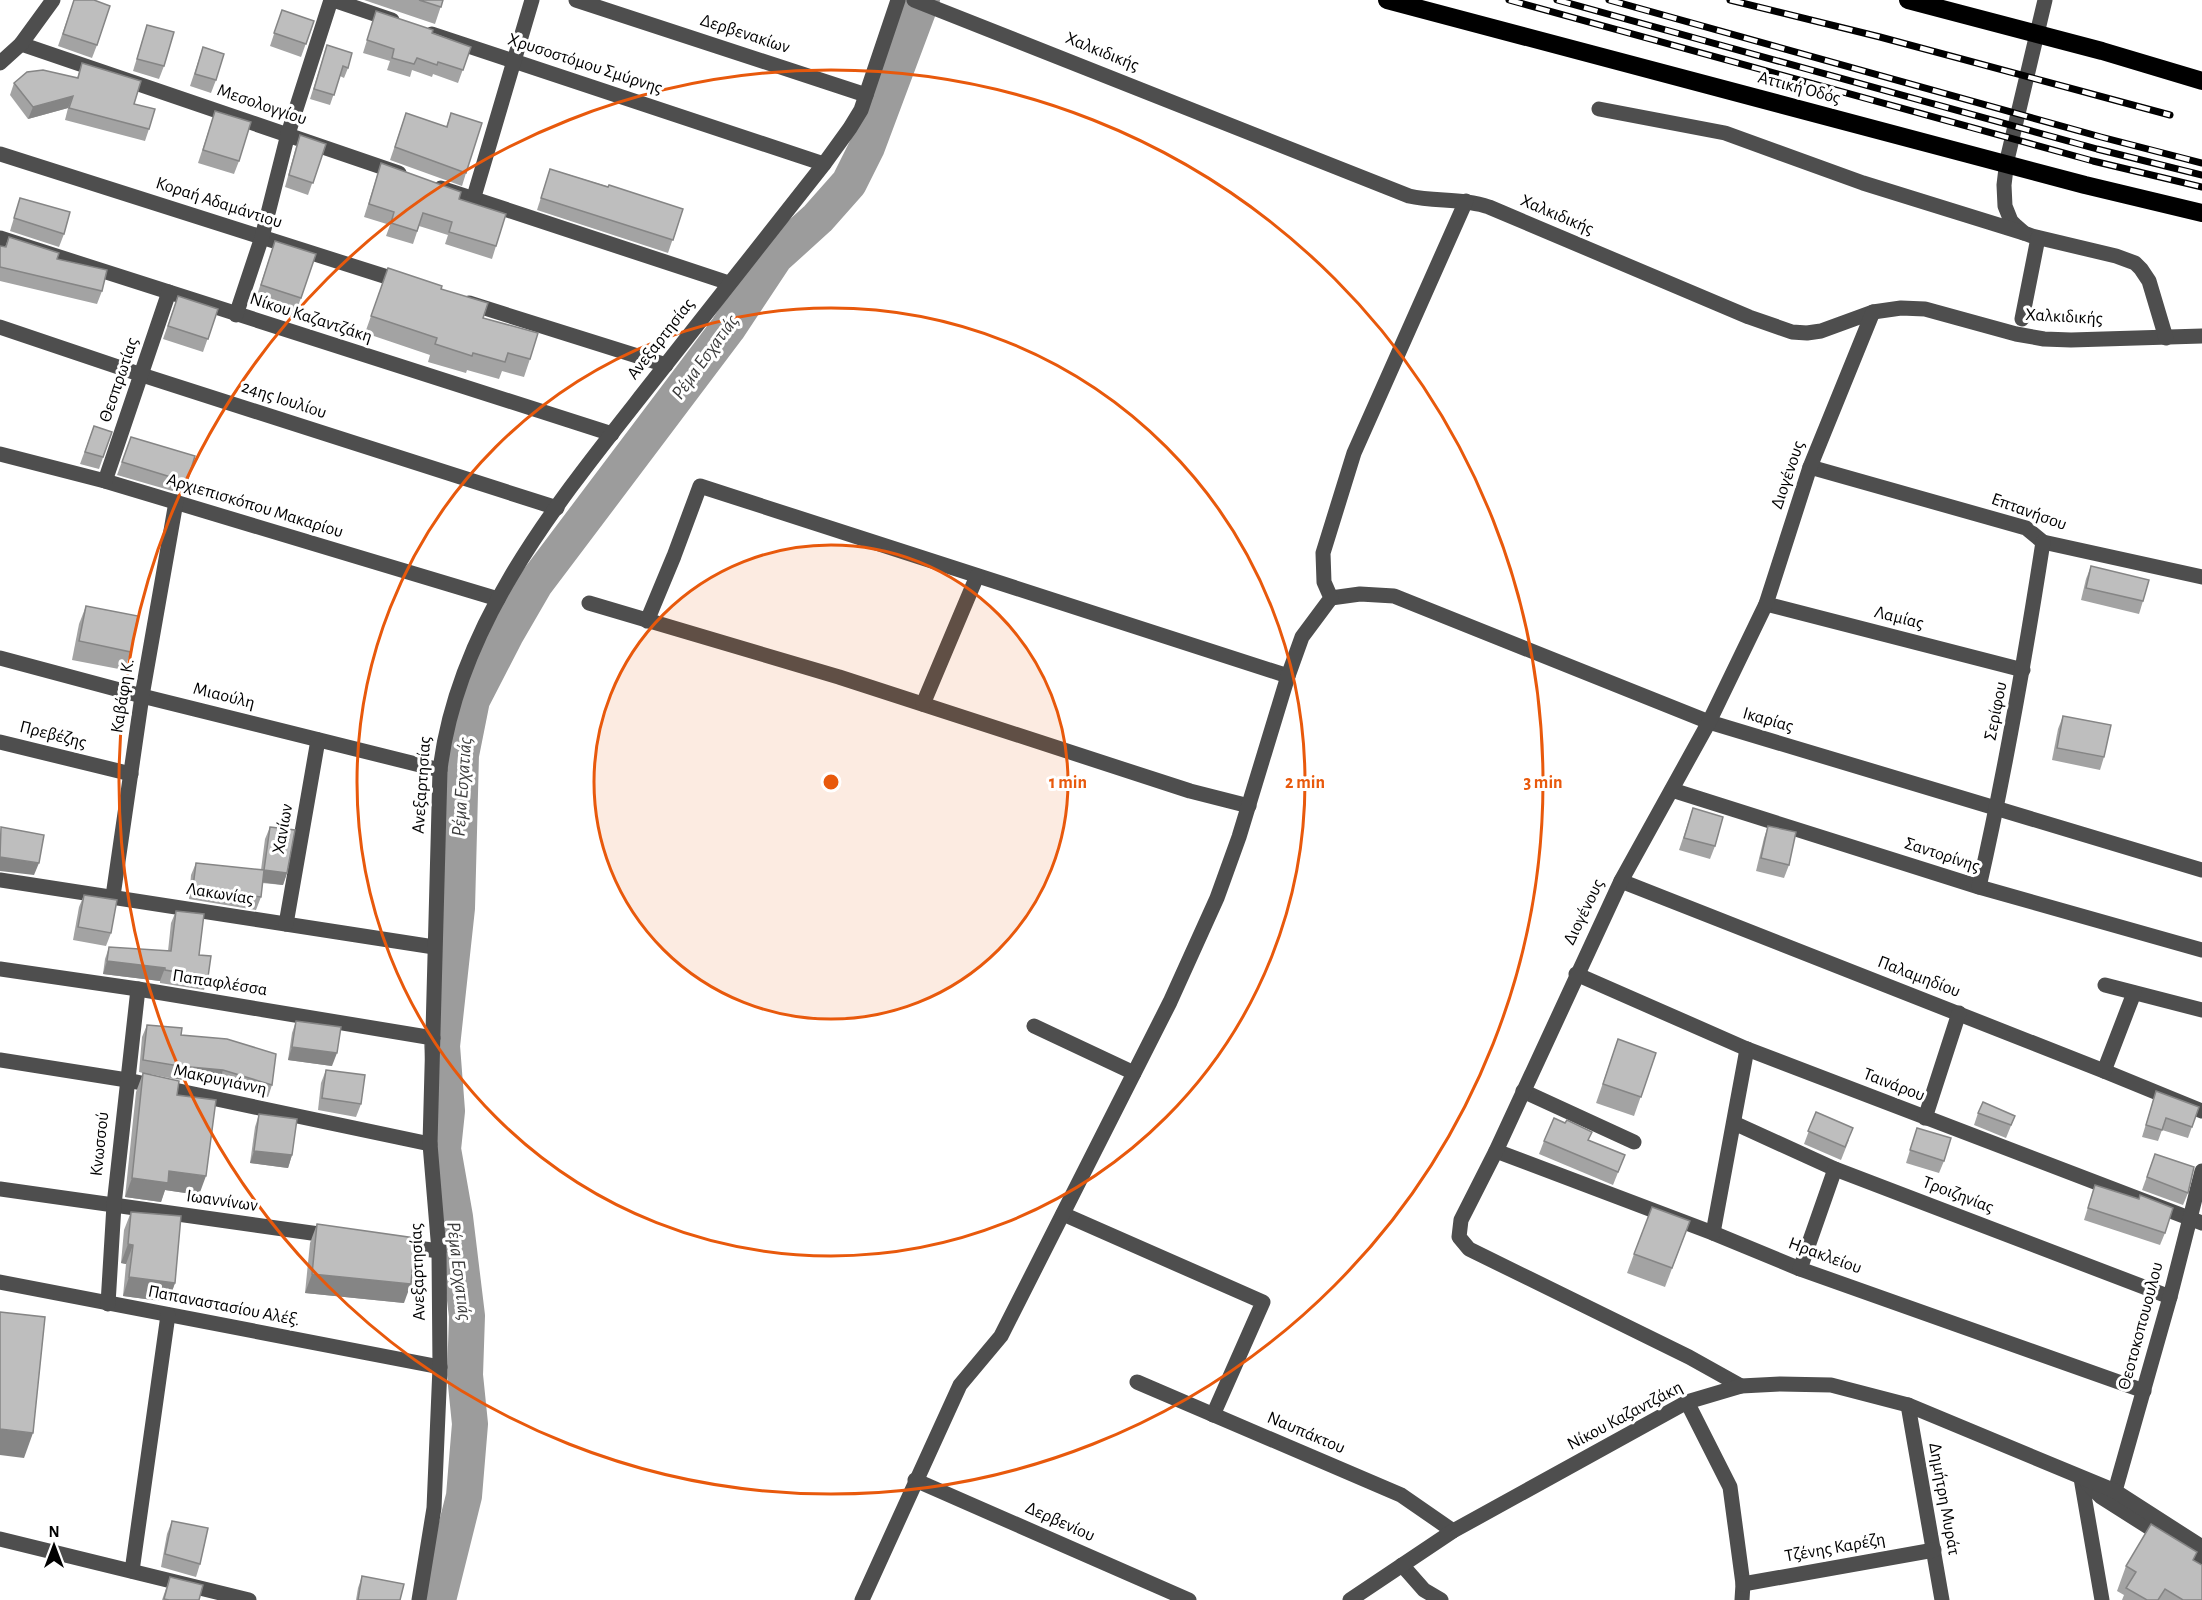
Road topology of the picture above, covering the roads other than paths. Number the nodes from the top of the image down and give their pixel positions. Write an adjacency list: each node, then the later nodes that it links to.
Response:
1 (53, 0): 10 (street)
2 (332, 0): 11 (street, Χρυσοστόμου Σμύρνης); 16 (street)
3 (532, 0): 11 (street)
4 (576, 0): 14 (street, Δερβενακίων)
5 (898, 0): 14 (street, Ανεξαρτησίας)
6 (914, 0): 20 (street, Χαλκιδικής)
7 (1387, 0): 21 (highway, Αττική Οδός)
8 (1908, 0): 13 (highway)
9 (2045, 0): 22 (street)
10 (21, 44): 12 (street); 16 (street, Μεσολογγίου)
11 (513, 61): 18 (street, Χρυσοστόμου Σμύρνης); 19 (street)
12 (0, 63)
13 (2202, 81)
14 (866, 95): 18 (street, Ανεξαρτησίας)
15 (1599, 109): 22 (street)
16 (288, 134): 19 (street, Μεσολογγίου); 23 (street)
17 (0, 154): 23 (street, Κοραή Αδαμάντιου)
18 (824, 164): 25 (street, Ανεξαρτησίας)
19 (473, 200): 25 (street, Μεσολογγίου)
20 (1466, 201): 29 (street, Χαλκιδικής); 46 (street)
21 (2202, 213)
22 (2031, 235): 31 (street); 34 (street)
23 (262, 237): 26 (street, Κοραή Αδαμάντιου); 30 (street)
24 (0, 238): 27 (street, Νίκου Καζαντζάκη)
25 (729, 283): 35 (street, Ανεξαρτησίας)
26 (422, 288)
27 (169, 292): 30 (street, Νίκου Καζαντζάκη); 36 (street, Θεσπρωτίας)
28 (456, 299): 35 (street)
29 (1873, 312): 34 (street, Χαλκιδικής); 39 (street, Διογένους)
30 (236, 315): 37 (street, Νίκου Καζαντζάκη)
31 (2022, 319)
32 (0, 327): 36 (street, 24ης Ιουλίου)
33 (2202, 336): 34 (street, Χαλκιδικής)
34 (2166, 338)
35 (666, 365): 37 (street, Ανεξαρτησίας)
36 (142, 375): 40 (street, Θεσπρωτίας); 42 (street, 24ης Ιουλίου)
37 (612, 434): 42 (street, Ανεξαρτησίας)
38 (0, 454): 40 (street, Αρχιεπισκόπου Μακαρίου)
39 (1810, 467): 43 (street, Επτανήσου); 49 (street, Διογένους)
40 (105, 481): 41 (street, Αρχιεπισκόπου Μακαρίου)
41 (176, 502): 47 (street, Αρχιεπισκόπου Μακαρίου); 54 (street, Καβάφη Κ.)
42 (557, 508): 47 (street, Ανεξαρτησίας)
43 (2043, 542): 45 (street, Επτανήσου); 52 (street, Σερίφου)
44 (977, 576): 50 (street); 53 (street); 55 (street)
45 (2202, 578)
46 (1330, 598): 53 (street); 56 (street, Ικαρίας)
47 (498, 599): 59 (street, Ανεξαρτησίας)
48 (589, 603): 50 (street)
49 (1766, 604): 52 (street, Λαμίας); 56 (street, Διογένους)
50 (647, 621): 55 (street)
51 (0, 658): 54 (street, Μιαούλη)
52 (2024, 669): 63 (street, Σερίφου)
53 (1288, 676): 62 (street)
54 (142, 696): 57 (street, Μιαούλη); 60 (street, Καβάφη Κ.)
55 (923, 704): 62 (street)
56 (1709, 723): 61 (street, Διογένους); 63 (street, Ικαρίας)
57 (318, 740): 59 (street, Μιαούλη); 69 (street, Χανίων)
58 (0, 742): 60 (street, Πρεβέζης)
59 (440, 770): 70 (street, Ανεξαρτησίας)
60 (131, 774): 68 (street, Καβάφη Κ.)
61 (1672, 790): 66 (street, Διογένους); 67 (street, Σαντορίνης)
62 (1249, 806): 84 (street)
63 (1997, 807): 64 (street, Ικαρίας); 67 (street, Σερίφου)
64 (2202, 870)
65 (0, 880): 68 (street, Λακωνίας)
66 (1621, 881): 73 (street, Διογένους); 78 (street, Παλαμηδίου)
67 (1980, 887): 71 (street, Σαντορίνης)
68 (113, 896): 69 (street, Λακωνίας)
69 (286, 924): 70 (street, Λακωνίας)
70 (434, 947): 80 (street, Ανεξαρτησίας)
71 (2202, 950)
72 (0, 969): 75 (street, Παπαφλέσσα)
73 (1576, 974): 81 (street, Ταινάρου); 86 (street, Διογένους)
74 (2105, 986): 76 (street)
75 (138, 989): 80 (street, Παπαφλέσσα); 85 (street, Κνωσσού)
76 (2134, 993): 77 (street); 83 (street)
77 (2202, 1010)
78 (1959, 1013): 83 (street, Παλαμηδίου); 88 (street)
79 (1034, 1026): 84 (street)
80 (433, 1038): 91 (street, Ανεξαρτησίας)
81 (1747, 1049): 88 (street, Ταινάρου); 89 (street)
82 (0, 1060): 85 (street, Μακρυγιάννη)
83 (2104, 1071): 87 (street, Παλαμηδίου)
84 (1134, 1073): 97 (street)
85 (127, 1080): 91 (street, Μακρυγιάννη); 96 (street, Κνωσσού)
86 (1522, 1091): 90 (street); 92 (street, Διογένους)
87 (2202, 1112)
88 (1925, 1118): 98 (street, Ταινάρου)
89 (1734, 1123): 93 (street, Τροιζηνίας); 99 (street)
90 (1634, 1142)
91 (430, 1144): 102 (street, Ανεξαρτησίας)
92 (1496, 1151): 99 (street, Ηρακλείου); 110 (street, Διογένους)
93 (1835, 1169): 103 (street); 105 (street, Τροιζηνίας)
94 (2202, 1171): 98 (street, Θεοτοκοπουουλου)
95 (0, 1189): 96 (street, Ιωαννίνων)
96 (114, 1205): 100 (street, Ιωαννίνων); 106 (street, Κνωσσού)
97 (1062, 1214): 114 (street); 116 (street)
98 (2196, 1221): 105 (street, Θεοτοκοπουουλου)
99 (1713, 1233): 103 (street, Ηρακλείου)
100 (346, 1238)
101 (381, 1243): 102 (street)
102 (439, 1251): 108 (street, Ανεξαρτησίας)
103 (1800, 1269): 111 (street, Ηρακλείου)
104 (0, 1282): 106 (street, Παπαναστασίου Αλέξ.)
105 (2170, 1297): 111 (street, Θεοτοκοπουουλου)
106 (108, 1304): 107 (street, Παπαναστασίου Αλέξ.)
107 (168, 1315): 108 (street, Παπαναστασίου Αλέξ.); 124 (street)
108 (440, 1367): 127 (street, Ανεξαρτησίας)
109 (1137, 1382): 114 (street, Ναυπάκτου)
110 (1741, 1386): 112 (street, Νίκου Καζαντζάκη); 113 (street, Νίκου Καζαντζάκη)
111 (2144, 1391): 117 (street, Θεοτοκοπουουλου)
112 (1687, 1402): 118 (street, Νίκου Καζαντζάκη); 125 (street)
113 (1908, 1405): 115 (street, Νίκου Καζαντζάκη); 121 (street, Δημήτρη Μυράτ)
114 (1213, 1415): 118 (street, Ναυπάκτου)
115 (2081, 1478): 117 (street, Νίκου Καζαντζάκη); 122 (street, Νίκου Καζαντζάκη); 134 (street)
116 (915, 1480): 128 (street); 129 (street, Δερβενίου)
117 (2115, 1491): 120 (street, Νίκου Καζαντζάκη)
118 (1453, 1531): 123 (street, Νίκου Καζαντζάκη)
119 (0, 1539): 124 (street)
120 (2202, 1547)
121 (1934, 1550): 125 (street, Τζένης Καρέζη); 133 (street, Δημήτρη Μυράτ)
122 (2202, 1561)
123 (1402, 1565): 130 (street, Νίκου Καζαντζάκη); 131 (street)
124 (132, 1571): 126 (street)
125 (1743, 1584): 132 (street)
126 (249, 1600)
127 (419, 1600)
128 (862, 1600)
129 (1189, 1600)
130 (1350, 1600)
131 (1441, 1600)
132 (1742, 1600)
133 (1942, 1600)
134 (2102, 1600)

